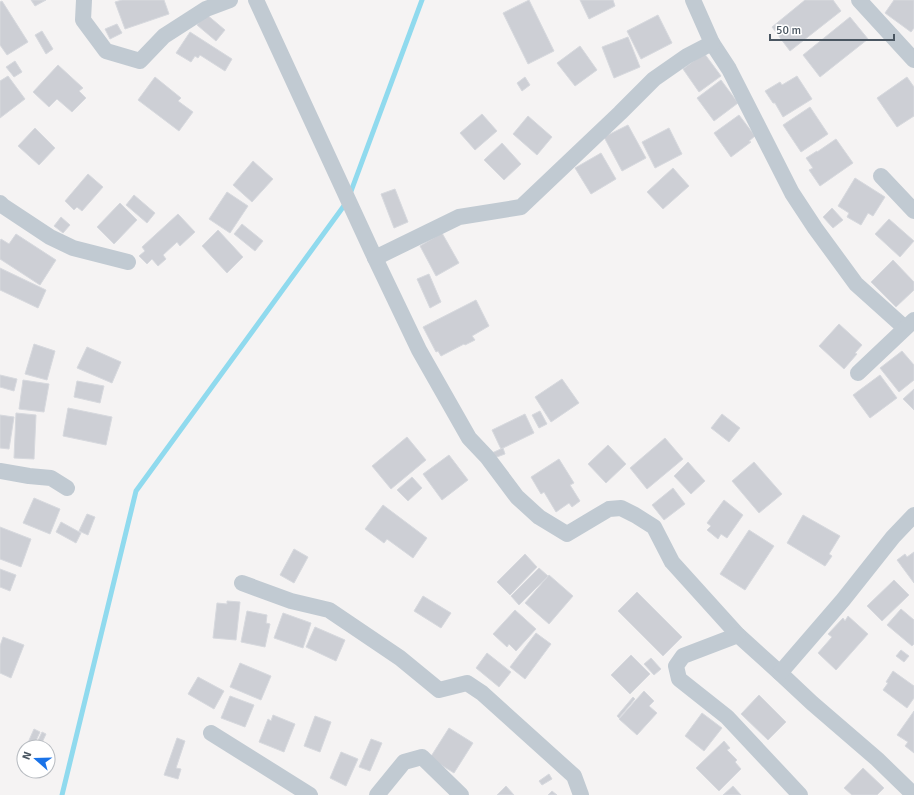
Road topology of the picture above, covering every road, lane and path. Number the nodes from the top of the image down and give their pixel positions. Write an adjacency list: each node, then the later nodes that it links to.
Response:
1 (84, 0): 2 (street)
2 (230, 0)
3 (256, 0): 11 (street)
4 (693, 0): 6 (street)
5 (860, 0): 7 (street)
6 (712, 43): 11 (street); 13 (street)
7 (914, 60)
8 (881, 176): 10 (street)
9 (0, 203): 12 (street)
10 (914, 211)
11 (375, 258): 19 (street)
12 (128, 262)
13 (910, 324): 14 (street)
14 (858, 373)
15 (0, 471): 16 (street)
16 (67, 488)
17 (914, 515): 20 (street)
18 (242, 584): 25 (street)
19 (738, 635): 20 (street); 26 (street)
20 (780, 672): 27 (street)
21 (211, 733): 22 (street)
22 (310, 795)
23 (377, 795): 24 (street)
24 (461, 795)
25 (581, 795)
26 (800, 795)
27 (914, 795)

